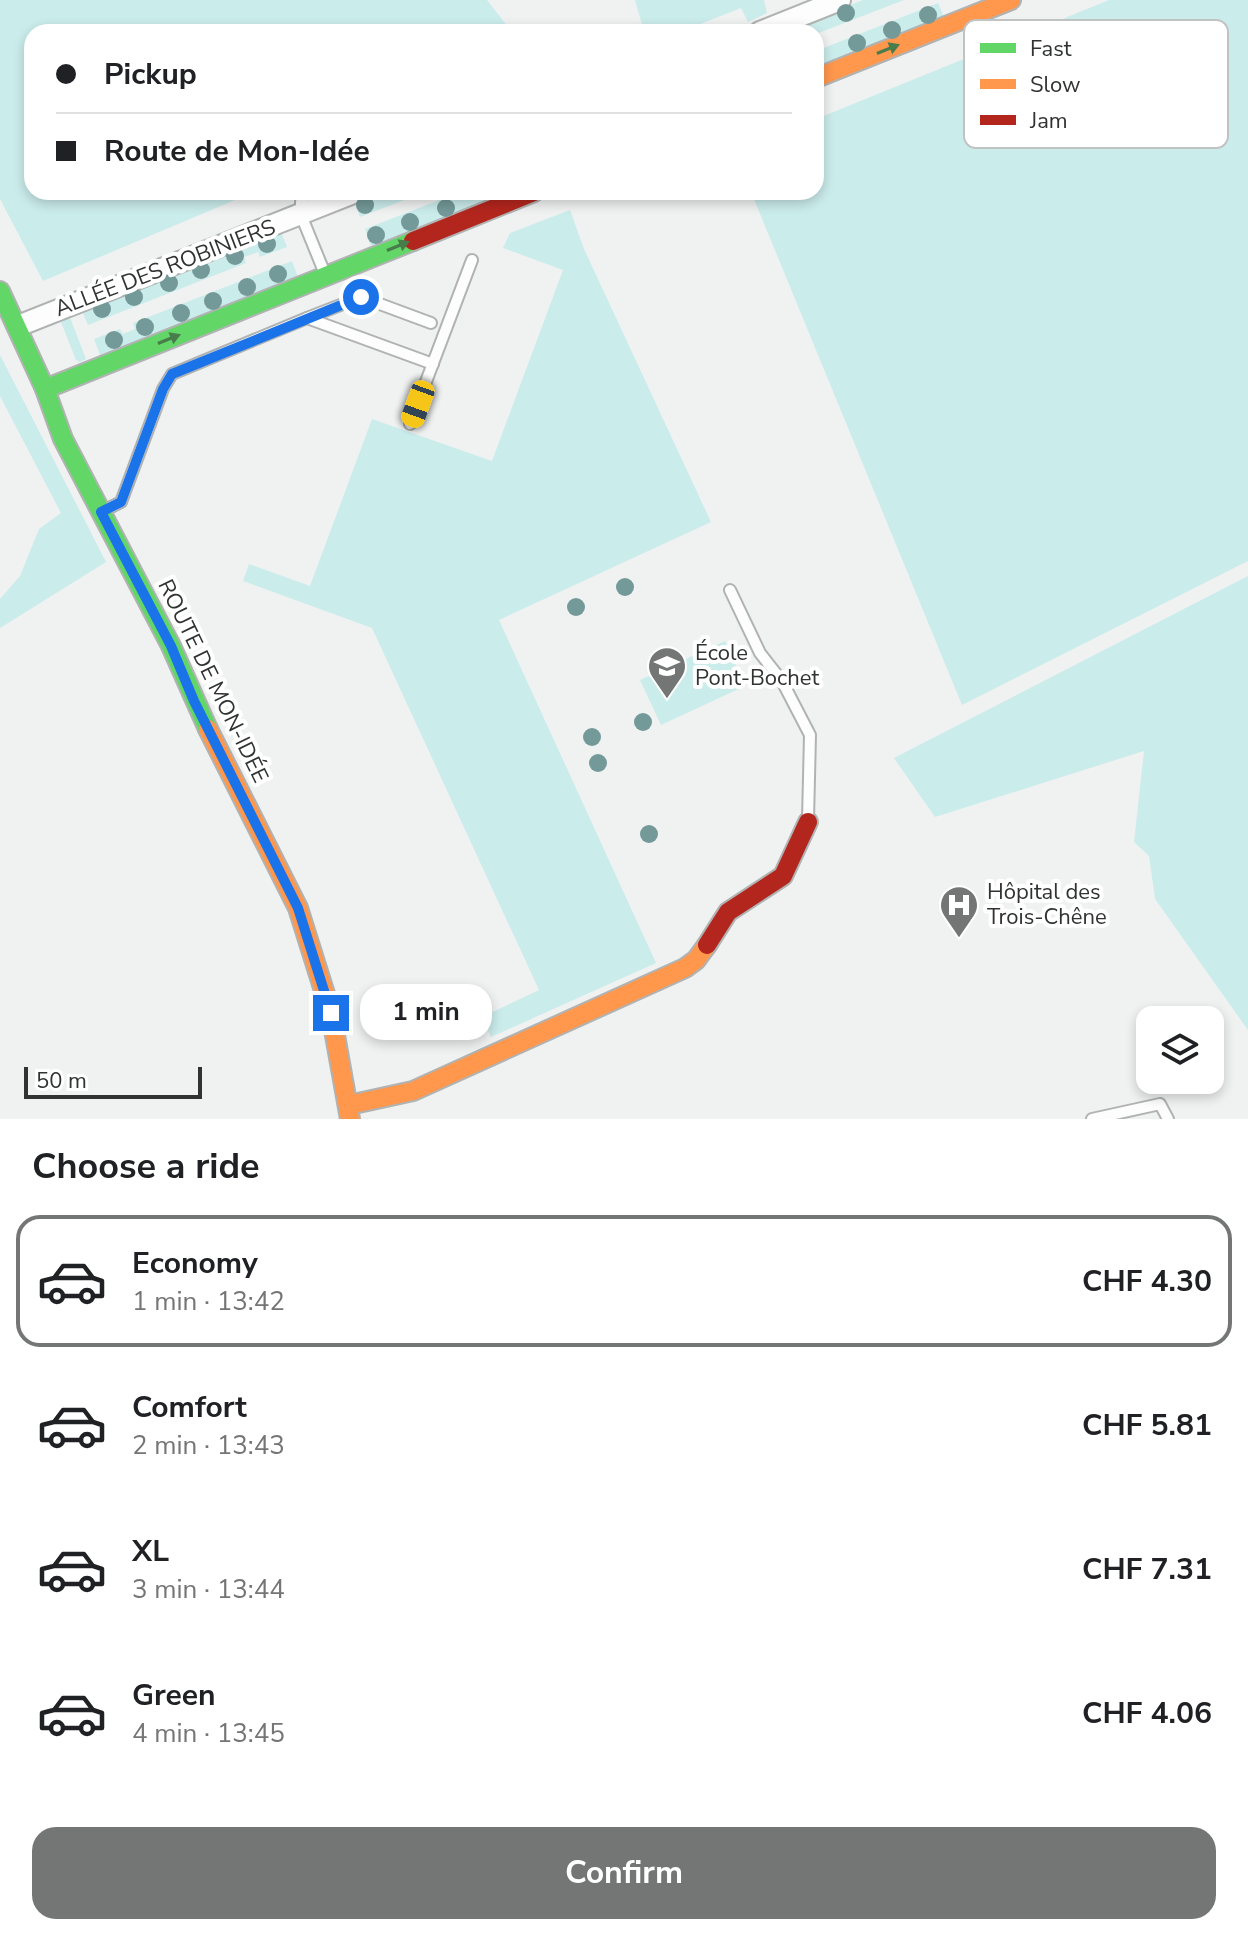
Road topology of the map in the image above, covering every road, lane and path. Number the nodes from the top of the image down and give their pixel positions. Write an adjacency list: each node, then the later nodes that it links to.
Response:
1 (840, 0): 3 (street)
2 (1011, 0): 4 (street, one-way to 2)
3 (780, 24)
4 (824, 75)
5 (302, 200): 8 (lane)
6 (337, 200): 8 (street, ALLÉE DES ROBINIERS)
7 (514, 200): 10 (street, one-way to 7)
8 (301, 215): 10 (lane); 14 (street, ALLÉE DES ROBINIERS)
9 (472, 260): 15 (lane)
10 (326, 276): 16 (street, one-way to 10)
11 (0, 291): 14 (street, ROUTE DE MON-IDÉE)
12 (307, 318): 13 (lane); 15 (lane); 18 (lane)
13 (431, 323)
14 (18, 326): 16 (street, ROUTE DE MON-IDÉE)
15 (433, 364): 17 (lane)
16 (45, 389): 18 (street, ROUTE DE MON-IDÉE)
17 (410, 424)
18 (101, 512): 21 (street, ROUTE DE MON-IDÉE)
19 (730, 590): 20 (lane)
20 (808, 822): 21 (street, ROUTE DE MON-IDÉE)
21 (350, 1112)
22 (1092, 1119): 23 (lane)
23 (1168, 1119)

